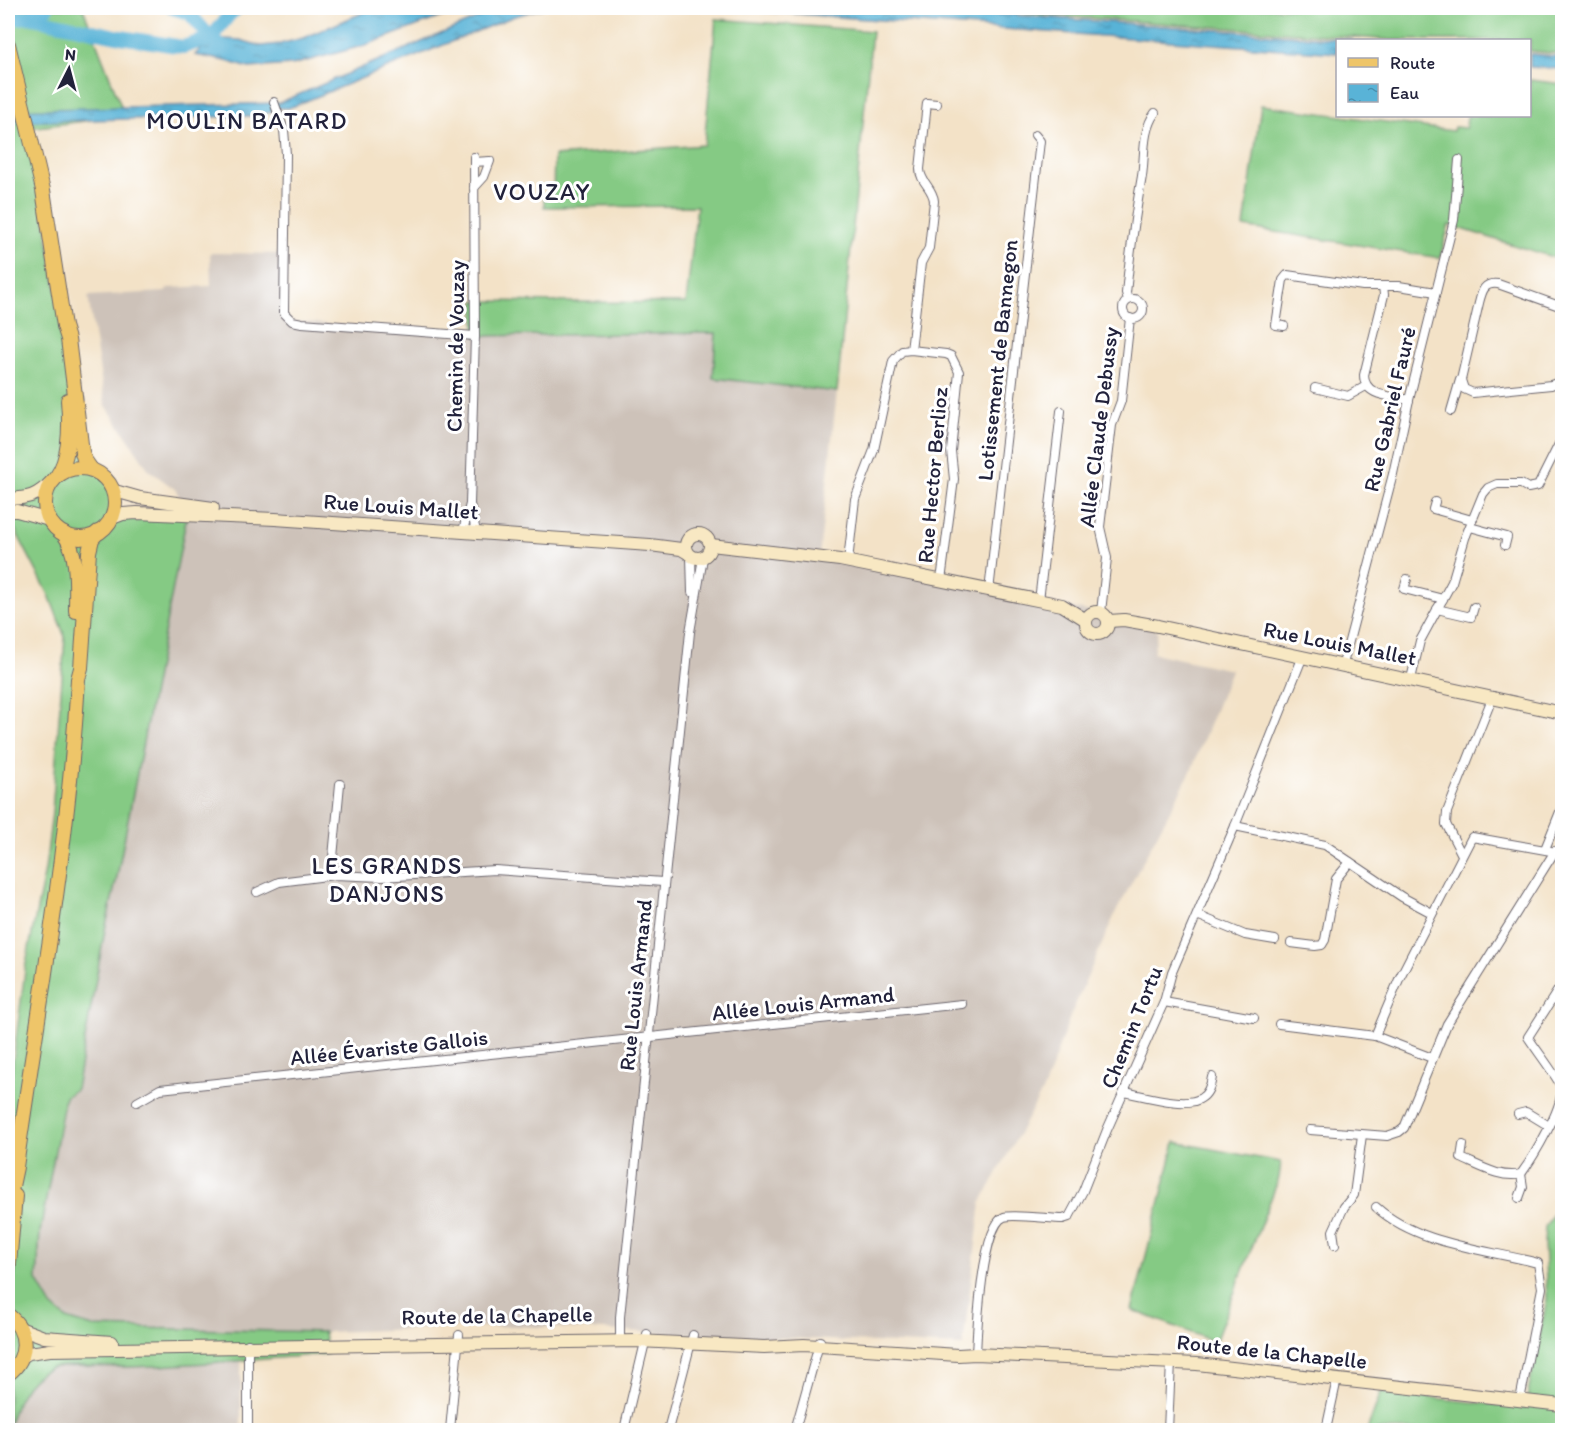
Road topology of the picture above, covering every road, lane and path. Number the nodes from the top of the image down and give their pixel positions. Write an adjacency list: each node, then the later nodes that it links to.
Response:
1 (8, 47): 13 (main road)
2 (274, 102): 15 (street)
3 (937, 104): 16 (street)
4 (1155, 113): 10 (street, Allée Claude Debussy)
5 (1035, 135): 43 (street, Lotissement de Bannegon)
6 (1459, 160): 9 (street, Rue Gabriel Fauré)
7 (474, 188): 7 (street, Chemin de Vouzay); 15 (street, Chemin de Vouzay)
8 (1383, 286): 9 (street); 14 (street); 19 (street)
9 (1436, 292): 21 (street, Rue Gabriel Fauré)
10 (1128, 300): 12 (street, Allée Claude Debussy); 12 (street, Allée Claude Debussy)
11 (1563, 307): 17 (street)
12 (1131, 318): 48 (street, Allée Claude Debussy)
13 (64, 326): 25 (main road); 26 (main road)
14 (1284, 326)
15 (475, 336): 34 (street, Chemin de Vouzay)
16 (911, 350): 40 (street); 42 (street, Rue Hector Berlioz)
17 (1461, 374): 18 (street); 23 (street)
18 (1563, 381)
19 (1366, 386): 20 (street); 21 (street)
20 (1315, 388)
21 (1409, 400): 51 (street, Rue Gabriel Fauré)
22 (1061, 411): 45 (street)
23 (1451, 411)
24 (1560, 442): 33 (street)
25 (91, 470): 26 (main road); 27 (main road)
26 (54, 478): 28 (main road); 32 (main road)
27 (112, 488): 31 (main road); 34 (main road, Rue Louis Mallet)
28 (8, 499)
29 (1434, 502): 33 (street)
30 (8, 511): 32 (main road)
31 (111, 519): 34 (main road, Rue Louis Mallet); 35 (main road)
32 (49, 520): 36 (main road)
33 (1471, 523): 38 (street); 44 (street)
34 (470, 529): 39 (main road, Rue Louis Mallet)
35 (98, 532): 36 (main road); 52 (main road)
36 (64, 534): 52 (main road)
37 (711, 545): 39 (main road); 39 (main road, Rue Louis Mallet); 40 (main road, Rue Louis Mallet)
38 (1505, 546)
39 (692, 552): 64 (street, Rue Louis Armand)
40 (848, 561): 42 (main road, Rue Louis Mallet)
41 (1407, 579): 44 (street)
42 (941, 581): 43 (main road, Rue Louis Mallet)
43 (989, 591): 45 (main road, Rue Louis Mallet)
44 (1443, 599): 47 (street)
45 (1039, 601): 49 (main road, Rue Louis Mallet)
46 (1474, 607): 47 (street)
47 (1437, 609): 53 (street)
48 (1105, 617): 49 (main road); 49 (main road, Rue Louis Mallet); 50 (main road, Rue Louis Mallet)
49 (1086, 621)
50 (1303, 656): 51 (main road, Rue Louis Mallet); 58 (street, Chemin Tortu)
51 (1342, 664): 53 (main road, Rue Louis Mallet)
52 (78, 679): 86 (main road)
53 (1411, 679): 54 (main road, Rue Louis Mallet)
54 (1493, 696): 55 (main road, Rue Louis Mallet); 61 (street)
55 (1563, 713)
56 (340, 784): 63 (street)
57 (1563, 807): 59 (street)
58 (1235, 826): 62 (street); 67 (street, Chemin Tortu)
59 (1545, 849): 60 (street); 61 (street)
60 (1559, 852): 77 (street)
61 (1462, 855): 66 (street)
62 (1350, 862): 66 (street); 69 (street)
63 (335, 875): 64 (street); 65 (street)
64 (663, 882): 76 (street, Rue Louis Armand)
65 (257, 892)
66 (1432, 913): 75 (street)
67 (1197, 915): 68 (street); 71 (street, Chemin Tortu)
68 (1275, 940)
69 (1291, 943)
70 (1563, 984): 82 (street)
71 (1164, 1002): 73 (street); 79 (street, Chemin Tortu)
72 (962, 1004): 76 (street, Allée Louis Armand)
73 (1254, 1018)
74 (1279, 1024): 75 (street)
75 (1375, 1036): 77 (street)
76 (648, 1037): 80 (street, Allée Évariste Gallois); 95 (street, Rue Louis Armand)
77 (1432, 1058): 84 (street)
78 (1212, 1077): 79 (street)
79 (1125, 1092): 101 (street, Chemin Tortu)
80 (137, 1102)
81 (1518, 1114): 82 (street)
82 (1549, 1125): 87 (street)
83 (1310, 1130): 84 (street)
84 (1362, 1135): 91 (street)
85 (1463, 1145): 87 (street)
86 (16, 1167): 89 (main road); 92 (main road)
87 (1521, 1174): 88 (street)
88 (1519, 1198)
89 (8, 1205)
90 (1376, 1207): 106 (street)
91 (1335, 1245)
92 (8, 1276)
93 (8, 1306): 94 (main road)
94 (14, 1321): 99 (main road, Route de la Chapelle); 102 (main road)
95 (620, 1338): 96 (main road, Route de la Chapelle); 97 (main road, Route de la Chapelle)
96 (646, 1338): 98 (main road, Route de la Chapelle); 110 (street)
97 (459, 1339): 99 (main road, Route de la Chapelle); 109 (street)
98 (693, 1339): 100 (main road, Route de la Chapelle); 111 (street)
99 (248, 1344): 102 (main road, Route de la Chapelle); 108 (street)
100 (820, 1344): 101 (main road, Route de la Chapelle); 112 (street)
101 (976, 1353): 103 (main road, Route de la Chapelle)
102 (22, 1357): 104 (main road)
103 (1171, 1362): 105 (main road, Route de la Chapelle); 113 (street)
104 (8, 1374)
105 (1336, 1379): 106 (main road, Route de la Chapelle); 114 (street)
106 (1520, 1400): 107 (main road, Route de la Chapelle)
107 (1563, 1405)
108 (248, 1431)
109 (450, 1431)
110 (624, 1431)
111 (668, 1431)
112 (795, 1431)
113 (1168, 1431)
114 (1326, 1431)

